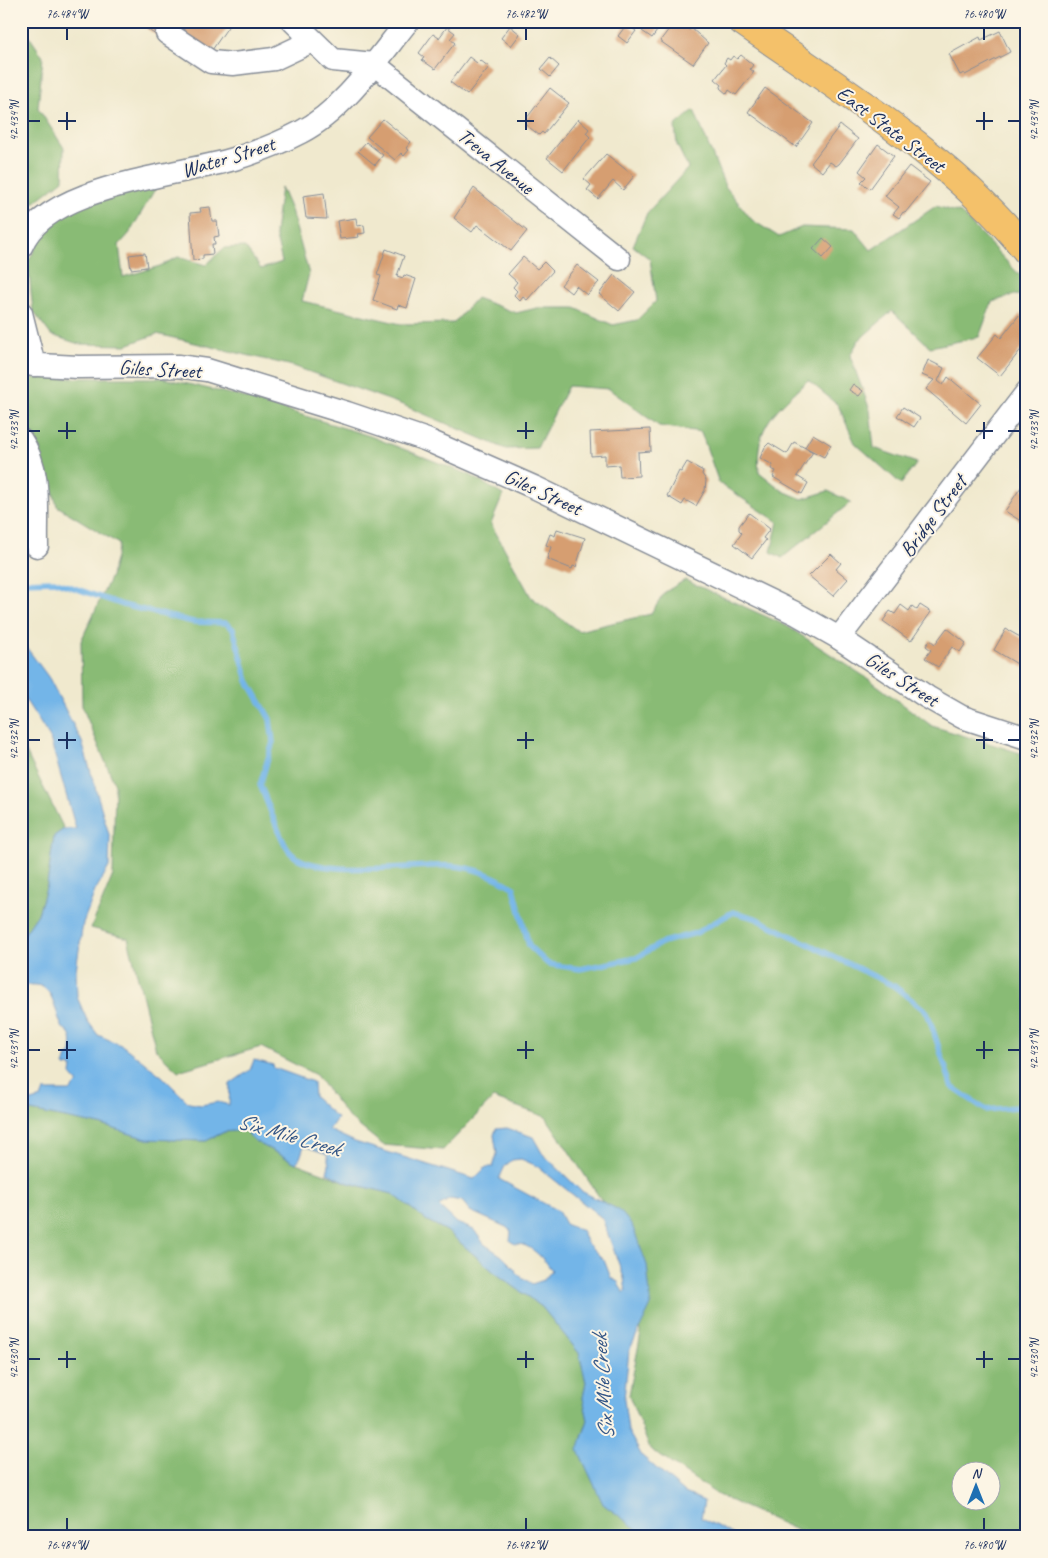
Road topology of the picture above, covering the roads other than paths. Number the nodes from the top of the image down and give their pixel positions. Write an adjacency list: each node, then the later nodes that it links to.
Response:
1 (293, 21): 5 (street)
2 (408, 21): 6 (street, Water Street)
3 (742, 21): 8 (highway, East State Street)
4 (166, 33): 5 (street)
5 (312, 41): 6 (street)
6 (374, 64): 7 (street, Water Street); 9 (street, Treva Avenue)
7 (21, 247)
8 (1027, 251)
9 (618, 259)
10 (21, 314): 11 (street)
11 (28, 365): 15 (street, Giles Street)
12 (1027, 392): 15 (street, Bridge Street)
13 (21, 440): 14 (street)
14 (37, 546)
15 (839, 638): 16 (street, Giles Street)
16 (1027, 738)

